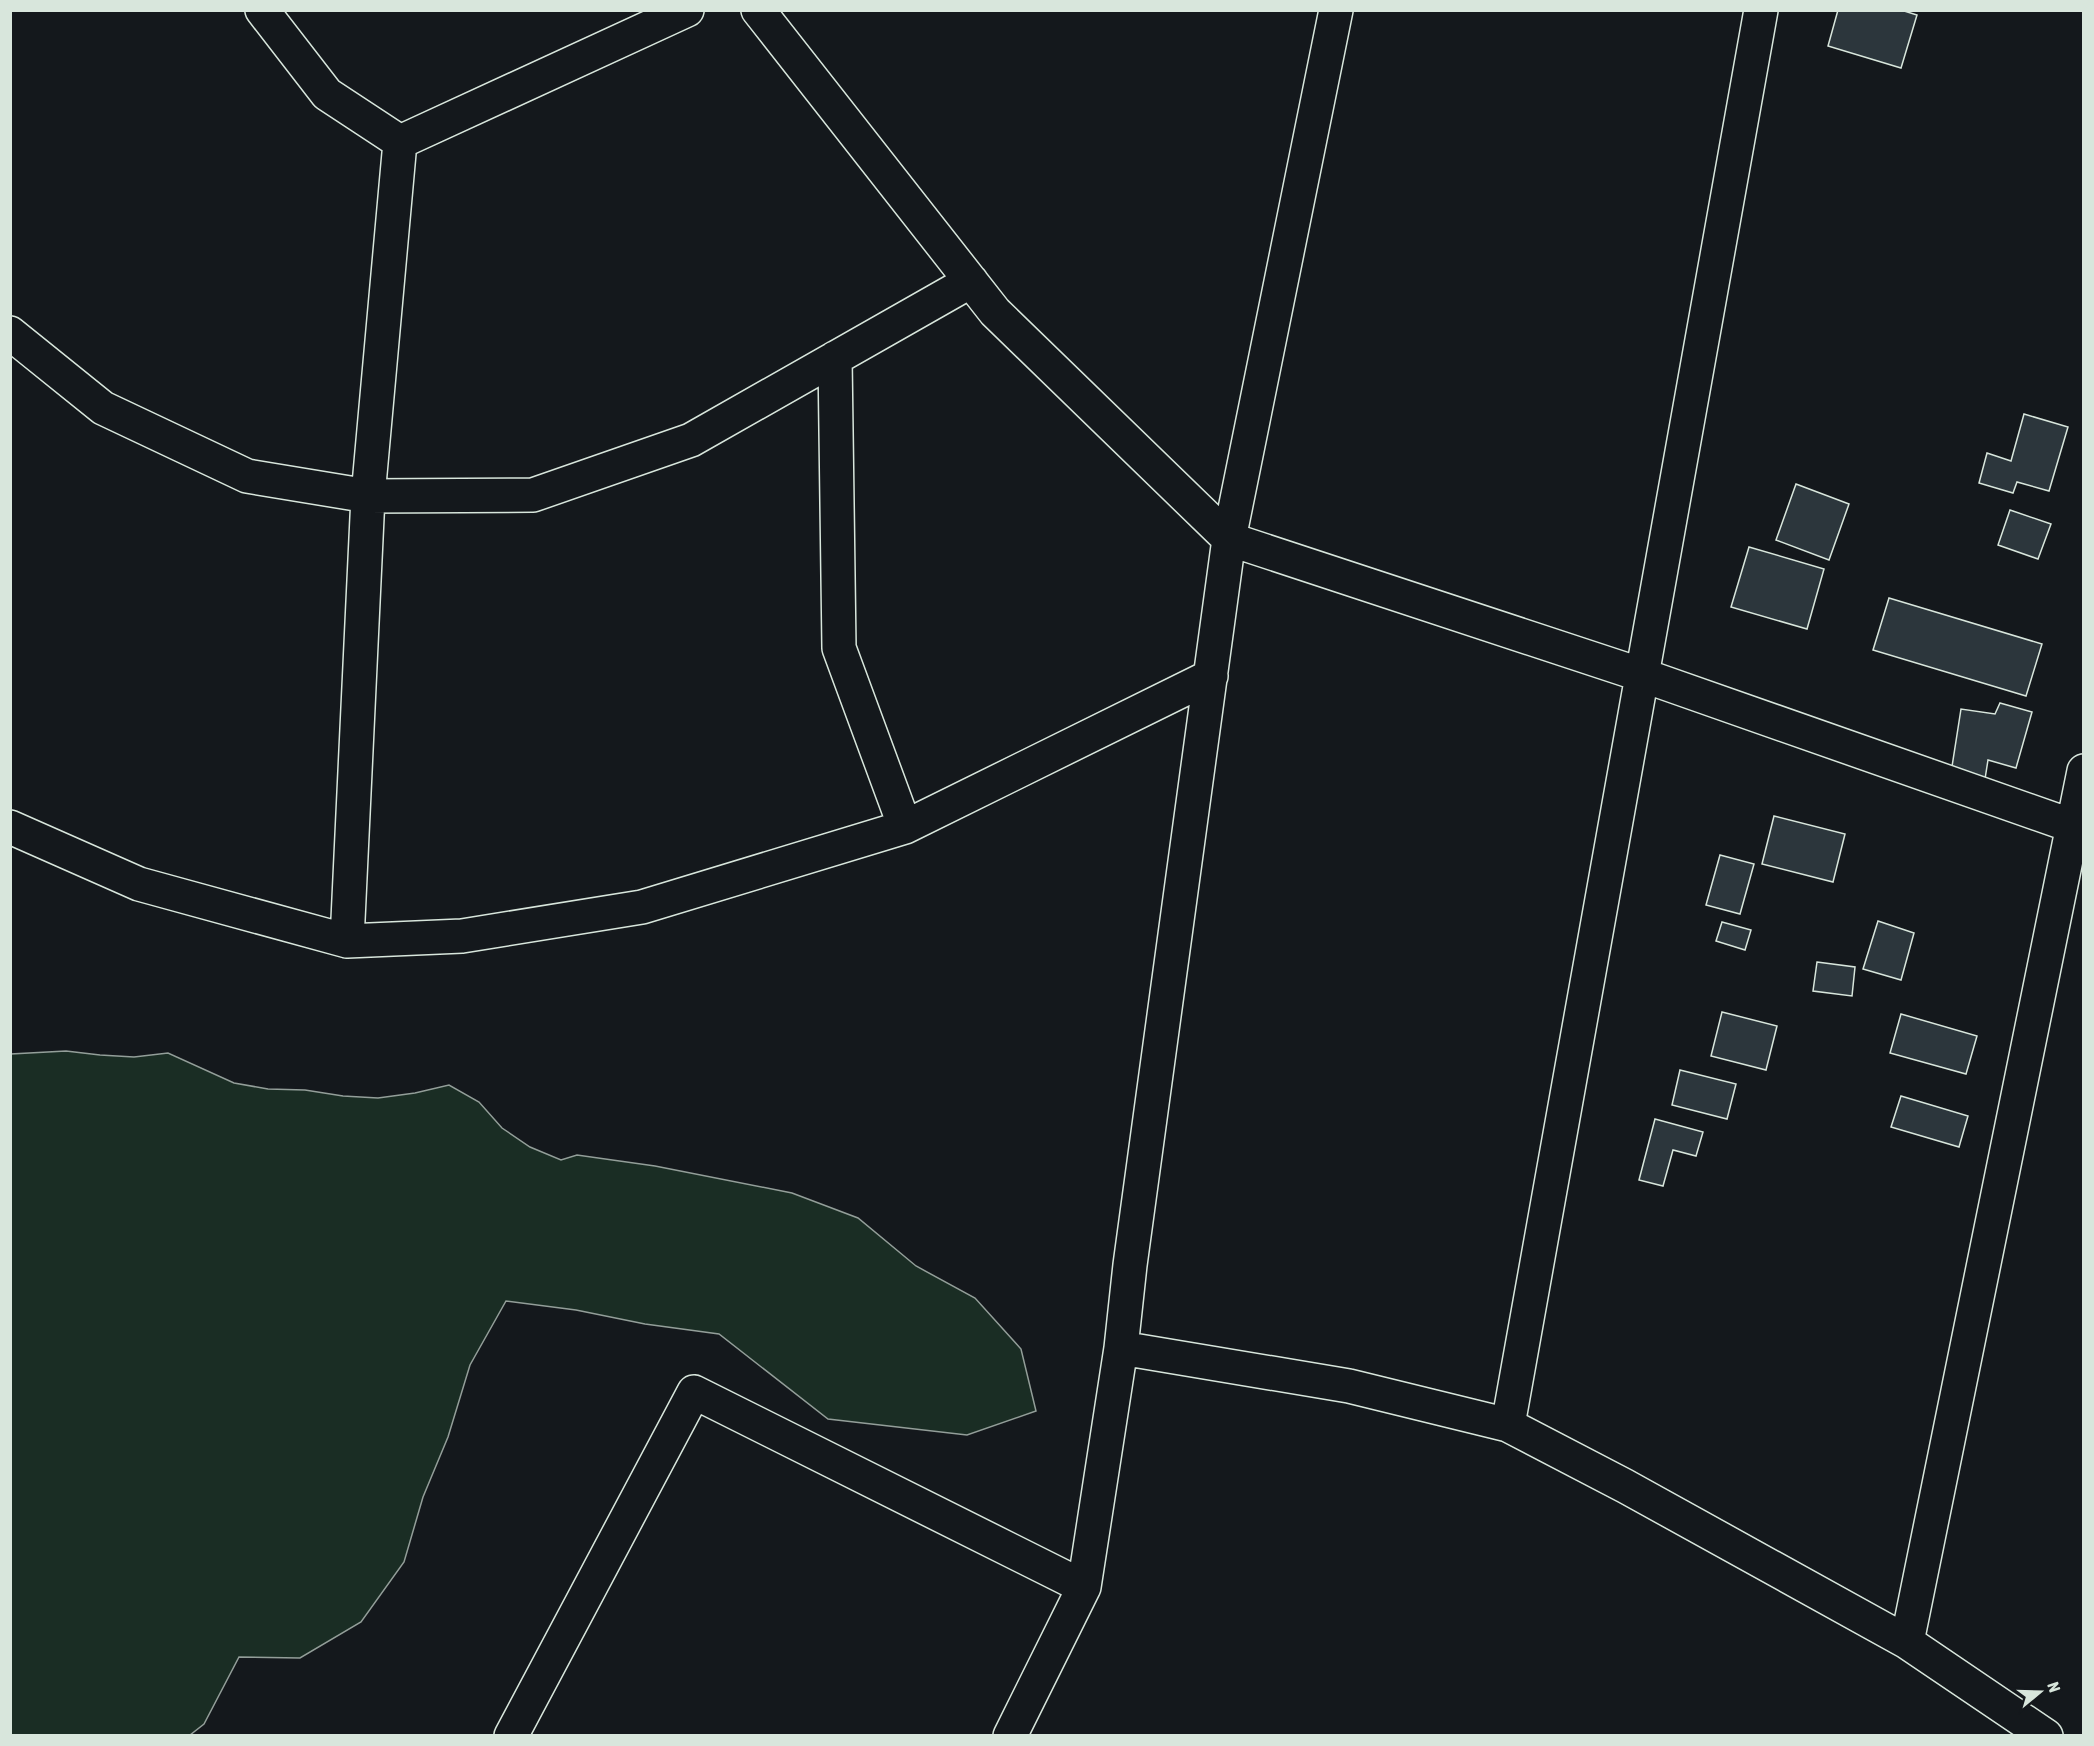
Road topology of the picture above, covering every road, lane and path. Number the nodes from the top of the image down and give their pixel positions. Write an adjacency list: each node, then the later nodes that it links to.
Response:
1 (262, 10): 6 (street)
2 (687, 10): 6 (street)
3 (758, 10): 7 (street)
4 (1336, 10): 11 (street)
5 (1761, 10): 12 (street)
6 (400, 142): 10 (street)
7 (971, 281): 9 (street); 11 (street)
8 (10, 333): 10 (street)
9 (835, 358): 10 (street); 16 (street)
10 (368, 496): 18 (street)
11 (1230, 539): 12 (street); 13 (street)
12 (1642, 675): 17 (street); 20 (street)
13 (1211, 676): 16 (street); 19 (street)
14 (2084, 771): 17 (street)
15 (10, 827): 18 (street)
16 (905, 827): 18 (street)
17 (2078, 828): 22 (street)
18 (347, 941)
19 (1121, 1348): 20 (street); 21 (street)
20 (1508, 1425): 22 (street)
21 (1084, 1587): 23 (street); 24 (street)
22 (1907, 1642): 25 (street)
23 (511, 1736)
24 (1010, 1736)
25 (2046, 1736)

